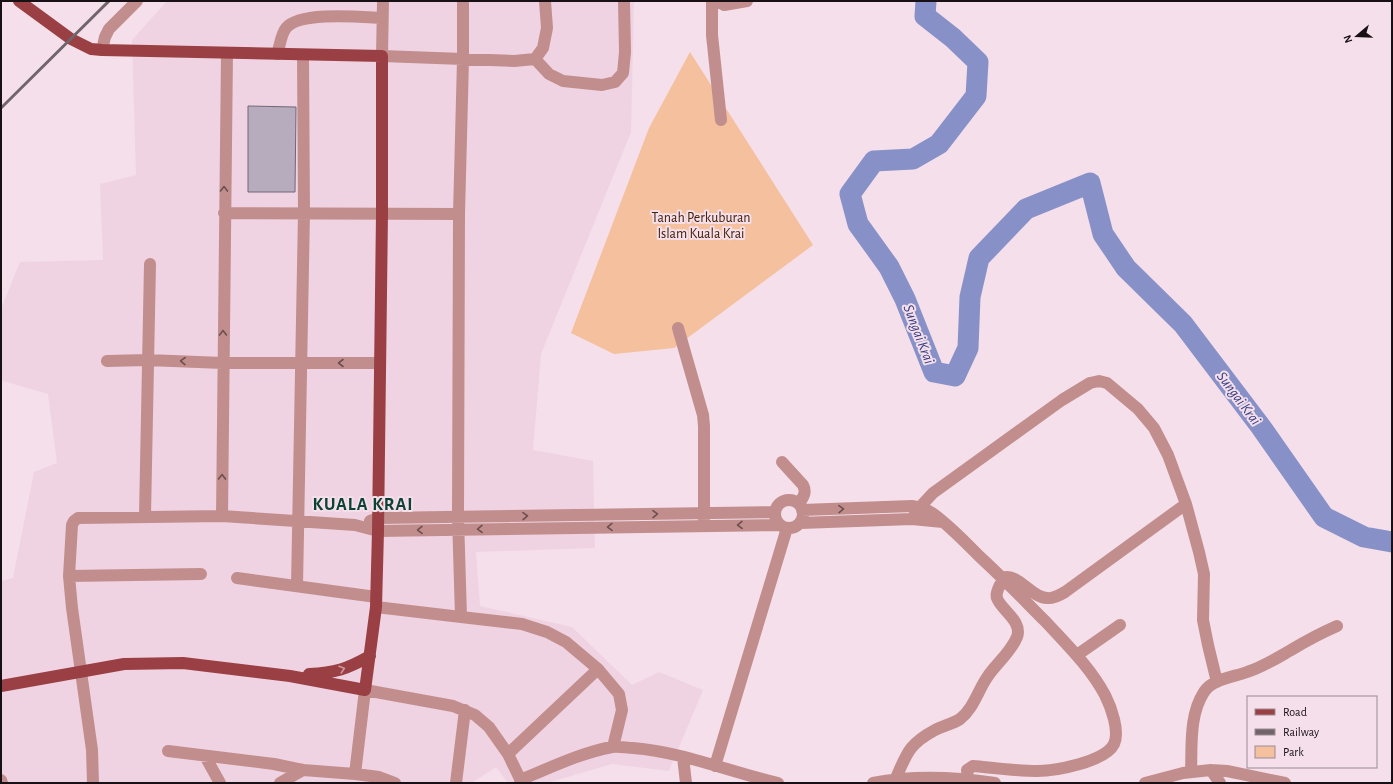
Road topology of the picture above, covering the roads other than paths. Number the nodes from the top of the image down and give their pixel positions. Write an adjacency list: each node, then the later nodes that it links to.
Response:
1 (19, 1): 11 (main road)
2 (137, 1): 11 (street)
3 (382, 1): 10 (street)
4 (463, 1): 17 (street)
5 (545, 1): 16 (street)
6 (624, 1): 16 (street)
7 (712, 1): 18 (street)
8 (718, 1): 9 (street)
9 (747, 1)
10 (382, 18): 13 (street); 15 (street)
11 (102, 50): 12 (main road)
12 (227, 53): 13 (main road); 19 (street, one-way to 12)
13 (277, 54): 14 (main road)
14 (303, 55): 15 (main road); 20 (street)
15 (382, 56): 17 (street); 21 (main road)
16 (535, 59): 17 (street)
17 (463, 60): 22 (street)
18 (721, 120)
19 (224, 213): 20 (street); 27 (street, one-way to 19)
20 (304, 213): 21 (street); 28 (street)
21 (382, 214): 22 (street); 29 (main road)
22 (459, 214): 38 (street)
23 (150, 264): 25 (street)
24 (678, 328): 35 (street)
25 (147, 360): 26 (street); 27 (street, one-way to 25); 36 (street)
26 (107, 362)
27 (223, 363): 28 (street); 37 (street, one-way to 27)
28 (301, 363): 29 (street, one-way to 28); 41 (street)
29 (380, 363): 39 (main road)
30 (782, 462): 32 (street)
31 (1186, 504): 33 (street); 52 (street); 63 (street)
32 (800, 507): 33 (street, one-way to 33); 34 (street); 43 (street)
33 (920, 507): 40 (street); 42 (street)
34 (774, 512): 35 (street); 46 (street)
35 (704, 513): 38 (street, one-way to 35); 45 (street)
36 (145, 516): 37 (street); 50 (street)
37 (222, 516): 41 (street)
38 (458, 517): 39 (street); 47 (street)
39 (379, 518): 44 (street); 48 (main road)
40 (912, 519): 42 (street); 43 (street)
41 (298, 521): 44 (street); 53 (street)
42 (943, 522): 52 (street)
43 (800, 523): 46 (street)
44 (355, 525): 48 (street)
45 (704, 526): 46 (street, one-way to 45); 47 (street, one-way to 47)
46 (783, 526): 72 (street)
47 (459, 530): 48 (street, one-way to 48); 55 (street)
48 (378, 531): 54 (main road)
49 (201, 574): 50 (street)
50 (69, 576): 61 (street)
51 (237, 578): 53 (street)
52 (1003, 578): 58 (street); 77 (street)
53 (297, 586): 54 (street)
54 (376, 602): 55 (street); 59 (main road)
55 (461, 617): 60 (street)
56 (1120, 625): 58 (street)
57 (1336, 626): 63 (street)
58 (1077, 655): 78 (street)
59 (370, 656): 62 (main road, one-way to 59); 65 (main road)
60 (598, 669): 67 (street); 69 (street)
61 (81, 671): 62 (main road); 64 (main road); 81 (street)
62 (290, 676): 65 (main road)
63 (1217, 682): 75 (street)
64 (1, 686)
65 (365, 690): 66 (street); 76 (street)
66 (465, 710): 69 (street); 85 (street)
67 (614, 747): 71 (street); 79 (street)
68 (168, 751): 70 (street)
69 (508, 754): 79 (street)
70 (205, 756): 73 (street); 82 (street)
71 (683, 757): 72 (street); 86 (street)
72 (716, 766): 87 (street)
73 (303, 770): 76 (street); 83 (street)
74 (1211, 770): 75 (street); 91 (street); 92 (street)
75 (1192, 772): 80 (street)
76 (355, 774): 84 (street)
77 (896, 778): 78 (street); 88 (street)
78 (968, 779): 89 (street)
79 (521, 781)
80 (1159, 781): 90 (street)
81 (93, 783)
82 (220, 783)
83 (280, 783)
84 (394, 783)
85 (456, 783)
86 (686, 783)
87 (778, 783)
88 (873, 783)
89 (995, 783)
90 (1145, 783)
91 (1220, 783)
92 (1285, 783)

